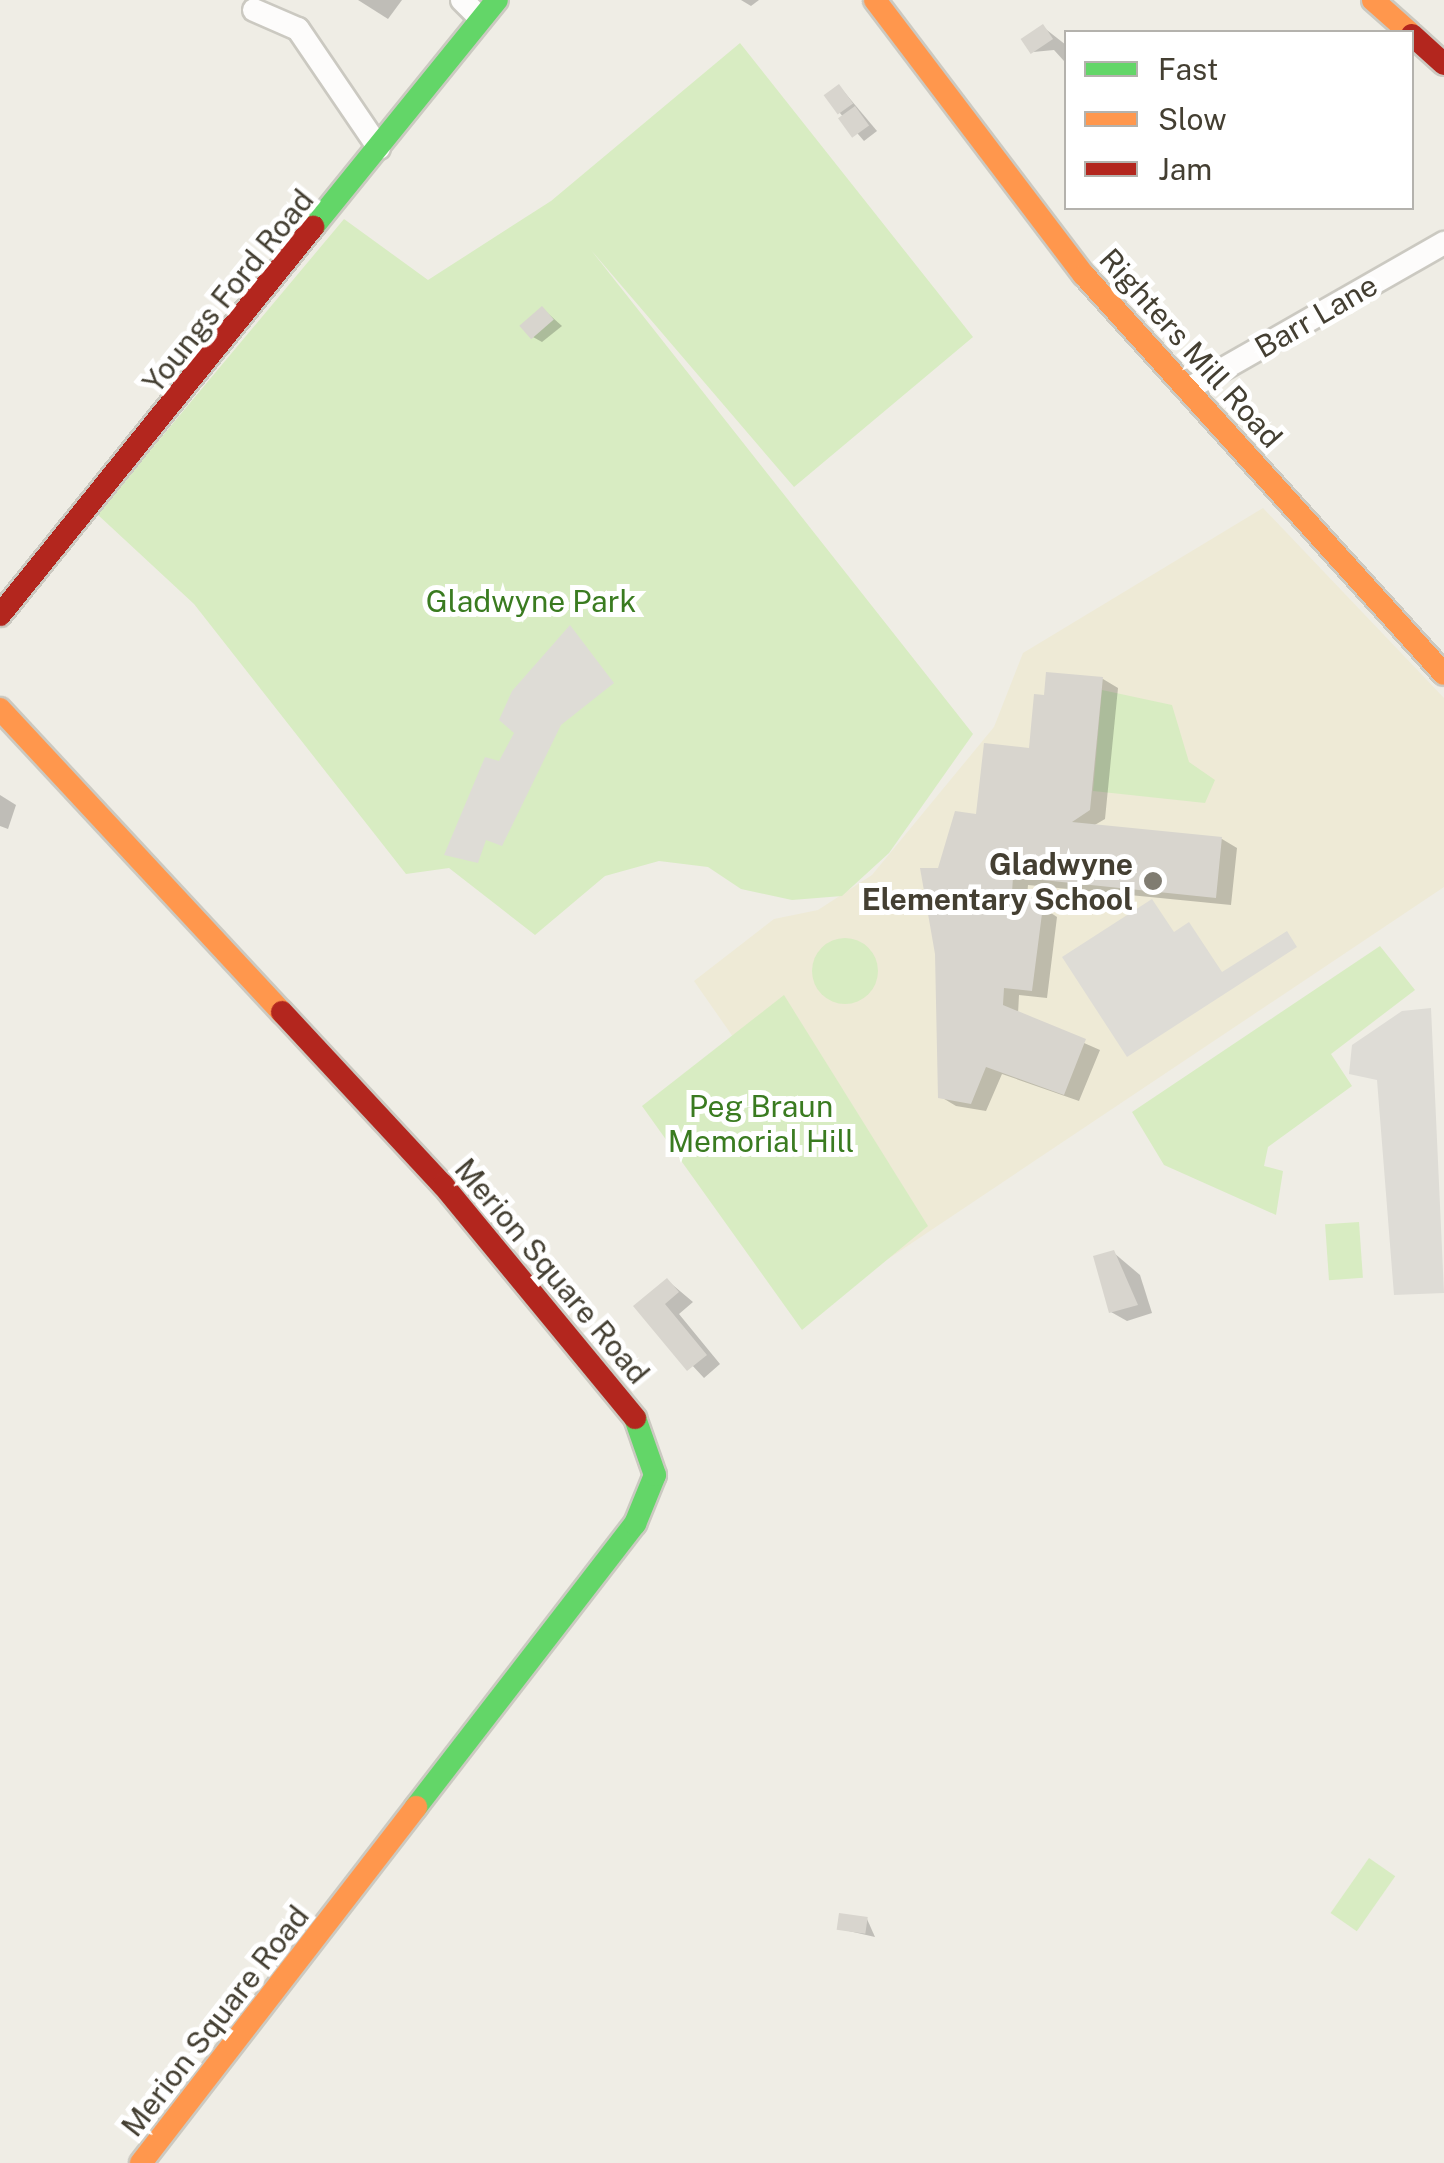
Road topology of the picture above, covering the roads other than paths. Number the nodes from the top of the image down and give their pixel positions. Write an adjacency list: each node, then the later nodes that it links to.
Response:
1 (462, 0): 6 (street)
2 (497, 0): 6 (street, Youngs Ford Road)
3 (876, 0): 12 (street, Righters Mill Road)
4 (1373, 0): 7 (street)
5 (254, 10): 10 (street)
6 (482, 19): 10 (street, Youngs Ford Road)
7 (1406, 30)
8 (1414, 38): 9 (street)
9 (1444, 64)
10 (379, 148): 13 (street, Youngs Ford Road)
11 (1444, 243): 12 (street, Barr Lane)
12 (1188, 390): 14 (street, Righters Mill Road)
13 (0, 615)
14 (1444, 674)
15 (0, 708): 16 (street, Merion Square Road)
16 (141, 2163)

